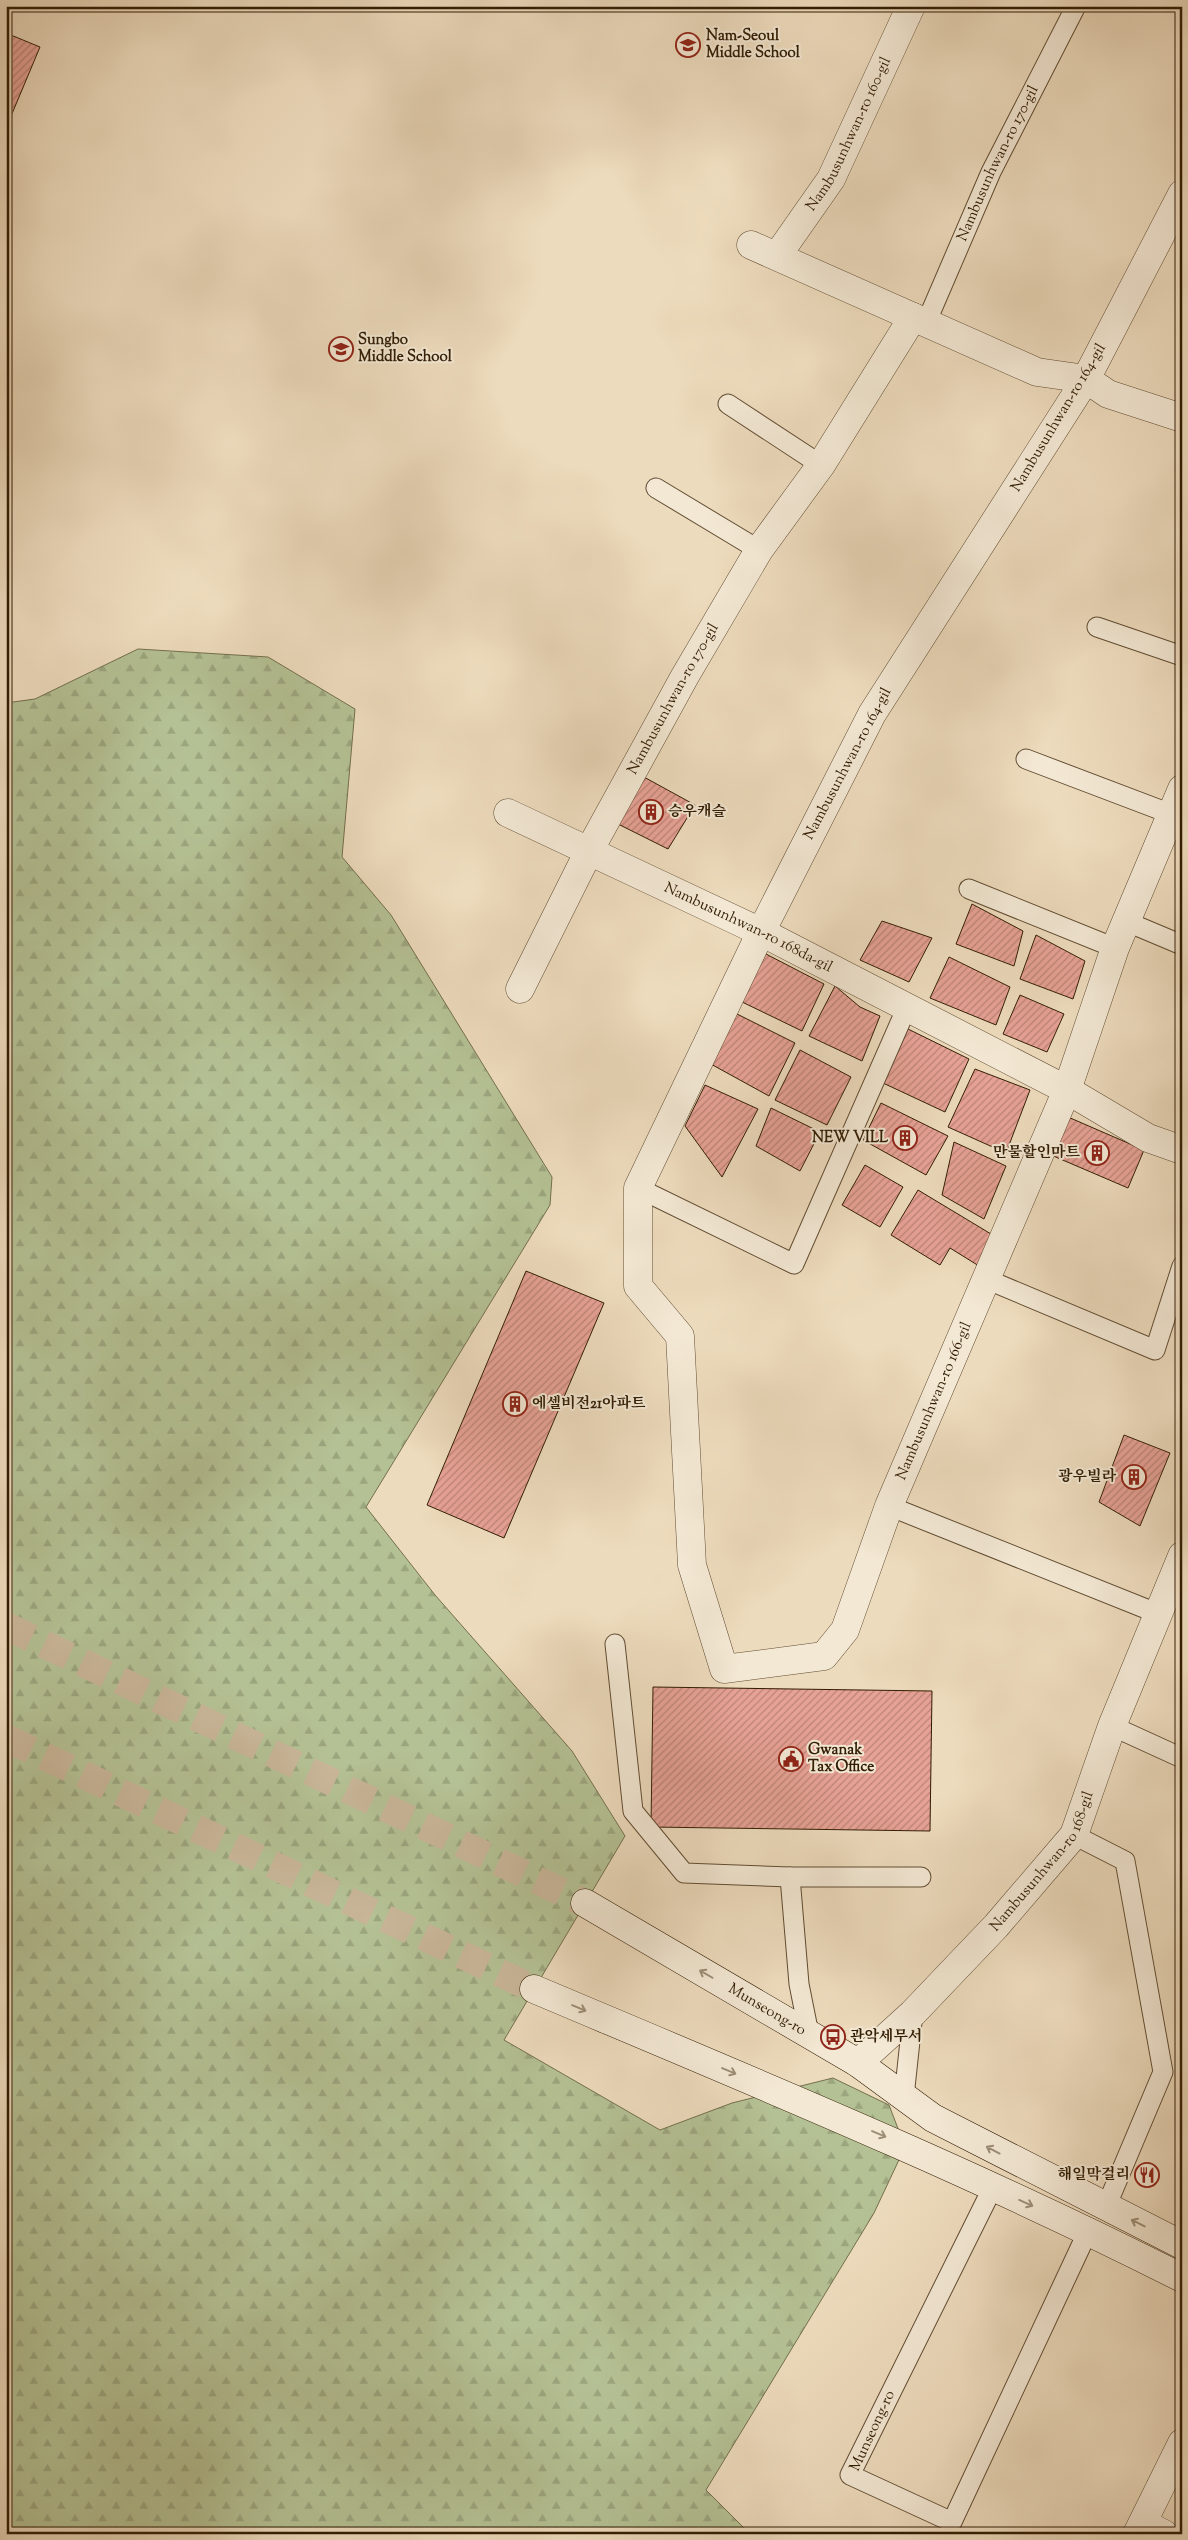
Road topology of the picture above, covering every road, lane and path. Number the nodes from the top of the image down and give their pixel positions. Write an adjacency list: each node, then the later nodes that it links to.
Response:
1 (911, 6): 5 (street, Nambusunhwan-ro 160-gil)
2 (1076, 6): 6 (lane, Nambusunhwan-ro 170-gil)
3 (1182, 194): 7 (street, Nambusunhwan-ro 164-gil)
4 (751, 244): 5 (street)
5 (778, 256): 6 (street)
6 (920, 320): 7 (street); 10 (street, Nambusunhwan-ro 170-gil)
7 (1086, 380): 9 (street); 22 (street, Nambusunhwan-ro 164-gil)
8 (728, 404): 10 (lane)
9 (1182, 418)
10 (821, 465): 12 (street, Nambusunhwan-ro 170-gil)
11 (656, 488): 12 (lane)
12 (759, 550): 19 (street, Nambusunhwan-ro 170-gil)
13 (1097, 627): 14 (lane)
14 (1182, 656)
15 (1026, 760): 18 (lane)
16 (1182, 789): 18 (street, Nambusunhwan-ro 166-gil)
17 (508, 814): 19 (street, Nambusunhwan-ro 168da-gil)
18 (1172, 814): 21 (street, Nambusunhwan-ro 166-gil)
19 (589, 851): 22 (street, Nambusunhwan-ro 168da-gil); 25 (street)
20 (969, 888): 24 (lane)
21 (1125, 921): 23 (lane); 24 (street, Nambusunhwan-ro 166-gil)
22 (761, 932): 26 (street, Nambusunhwan-ro 168da-gil); 29 (street, Nambusunhwan-ro 164-gil)
23 (1182, 945)
24 (1115, 948): 27 (street, Nambusunhwan-ro 166-gil)
25 (520, 989)
26 (907, 1007): 27 (street, Nambusunhwan-ro 168da-gil); 29 (lane)
27 (1067, 1090): 28 (street, Nambusunhwan-ro 168da-gil); 31 (street, Nambusunhwan-ro 166-gil)
28 (1182, 1150)
29 (638, 1188): 34 (street, Nambusunhwan-ro 164-gil)
30 (1182, 1266): 31 (lane)
31 (986, 1279): 32 (street, Nambusunhwan-ro 166-gil)
32 (889, 1506): 34 (street, Nambusunhwan-ro 166-gil); 35 (lane)
33 (1182, 1556): 35 (street, Nambusunhwan-ro 168-gil)
34 (692, 1565)
35 (1159, 1614): 37 (street, Nambusunhwan-ro 168-gil)
36 (615, 1644): 40 (lane)
37 (1112, 1726): 38 (lane); 39 (street, Nambusunhwan-ro 168-gil)
38 (1182, 1758)
39 (1074, 1836): 44 (street, Nambusunhwan-ro 168-gil); 49 (lane)
40 (790, 1877): 41 (lane); 45 (lane)
41 (921, 1877)
42 (586, 1903): 45 (street, Munseong-ro, one-way to 42)
43 (534, 1990): 48 (street, one-way to 48)
44 (913, 2013): 46 (street, Nambusunhwan-ro 168-gil); 47 (lane)
45 (808, 2034): 46 (street, Munseong-ro)
46 (858, 2063): 47 (street, Munseong-ro)
47 (904, 2097): 49 (street, Munseong-ro, one-way to 47)
48 (992, 2188): 50 (street, one-way to 50); 50 (lane, Munseong-ro)
49 (1106, 2207): 51 (street, Munseong-ro, one-way to 49)
50 (1088, 2231): 52 (street)
51 (1182, 2245)
52 (1182, 2278)
53 (1182, 2443): 54 (street)
54 (1148, 2530)

